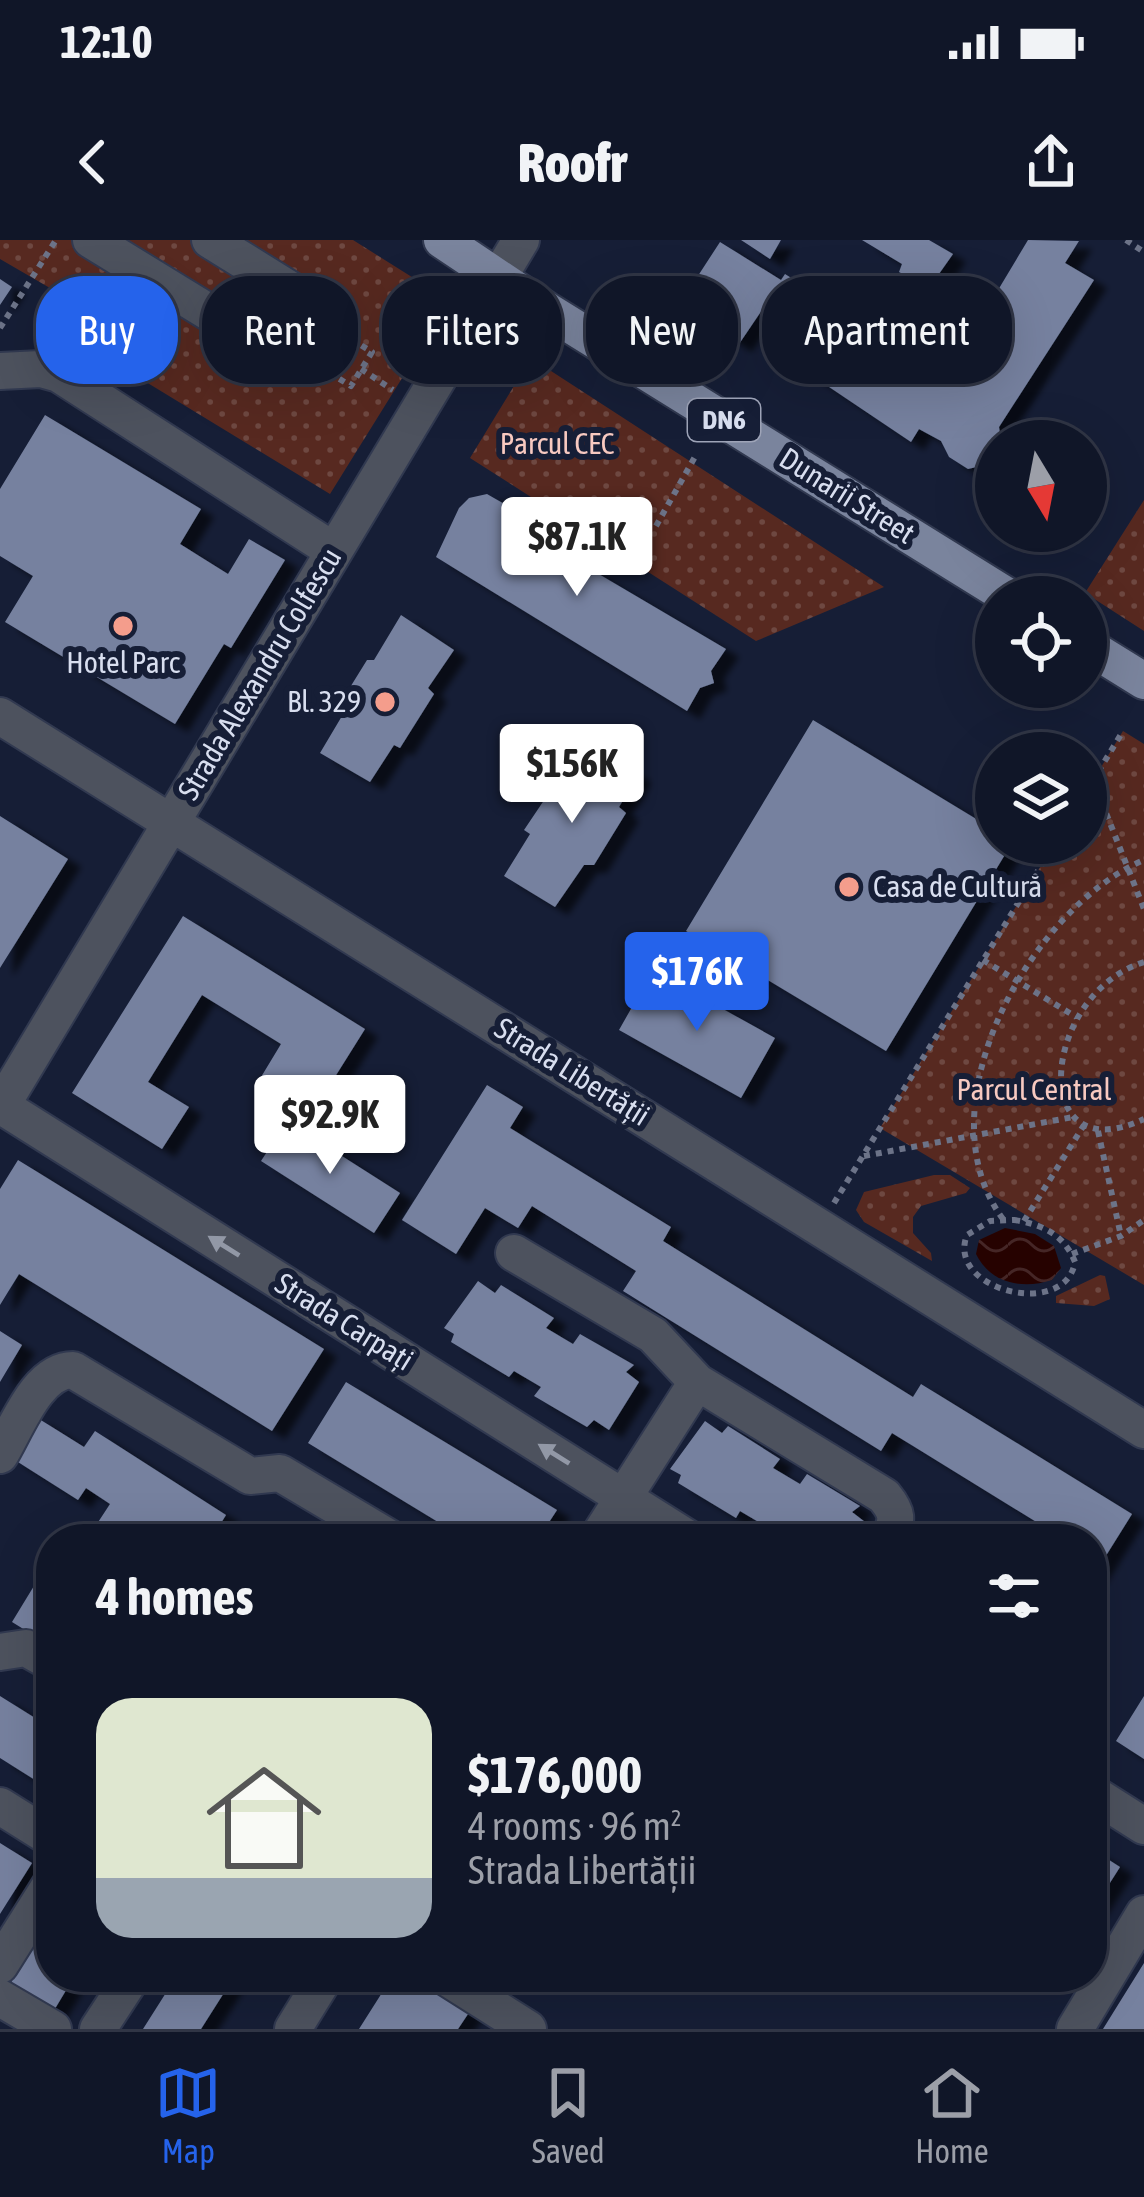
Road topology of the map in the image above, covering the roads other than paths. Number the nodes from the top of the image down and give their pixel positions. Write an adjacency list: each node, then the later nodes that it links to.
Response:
1 (91, 240): 2 (street)
2 (210, 240)
3 (442, 240): 5 (main road, Dunarii Street / DN6)
4 (521, 240): 6 (street, Strada Alexandru Colfescu)
5 (496, 276)
6 (499, 276)
7 (562, 317): 11 (main road, Dunarii Street / DN6)
8 (0, 371): 10 (street)
9 (434, 384): 10 (street, Strada Alexandru Colfescu)
10 (334, 551): 15 (street, Strada Alexandru Colfescu)
11 (975, 576)
12 (1107, 658): 13 (main road)
13 (1144, 681)
14 (0, 716): 15 (street, Strada Libertății)
15 (172, 823): 16 (street, Strada Alexandru Colfescu); 19 (street, Strada Libertății)
16 (0, 1106): 21 (street, Strada Carpați, one-way to 16)
17 (514, 1253): 18 (street)
18 (698, 1382): 21 (street); 25 (street)
19 (1144, 1430)
20 (0, 1455): 22 (street)
21 (623, 1498): 23 (street); 24 (street, Strada Carpați)
22 (366, 1524)
23 (607, 1524)
24 (664, 1524)
25 (896, 1524)
26 (0, 1652): 27 (street)
27 (36, 1654)
28 (1107, 1803): 30 (street)
29 (0, 1806): 31 (street)
30 (1144, 1826)
31 (36, 1829)
32 (36, 1908): 34 (street)
33 (1144, 1914): 35 (street)
34 (0, 1965)
35 (1107, 1976)
36 (122, 1992): 42 (street)
37 (316, 1992): 43 (street)
38 (470, 1992): 44 (street)
39 (1097, 1992): 45 (street)
40 (0, 1998): 41 (street)
41 (53, 2029)
42 (98, 2029)
43 (293, 2029)
44 (528, 2029)
45 (1075, 2029)

